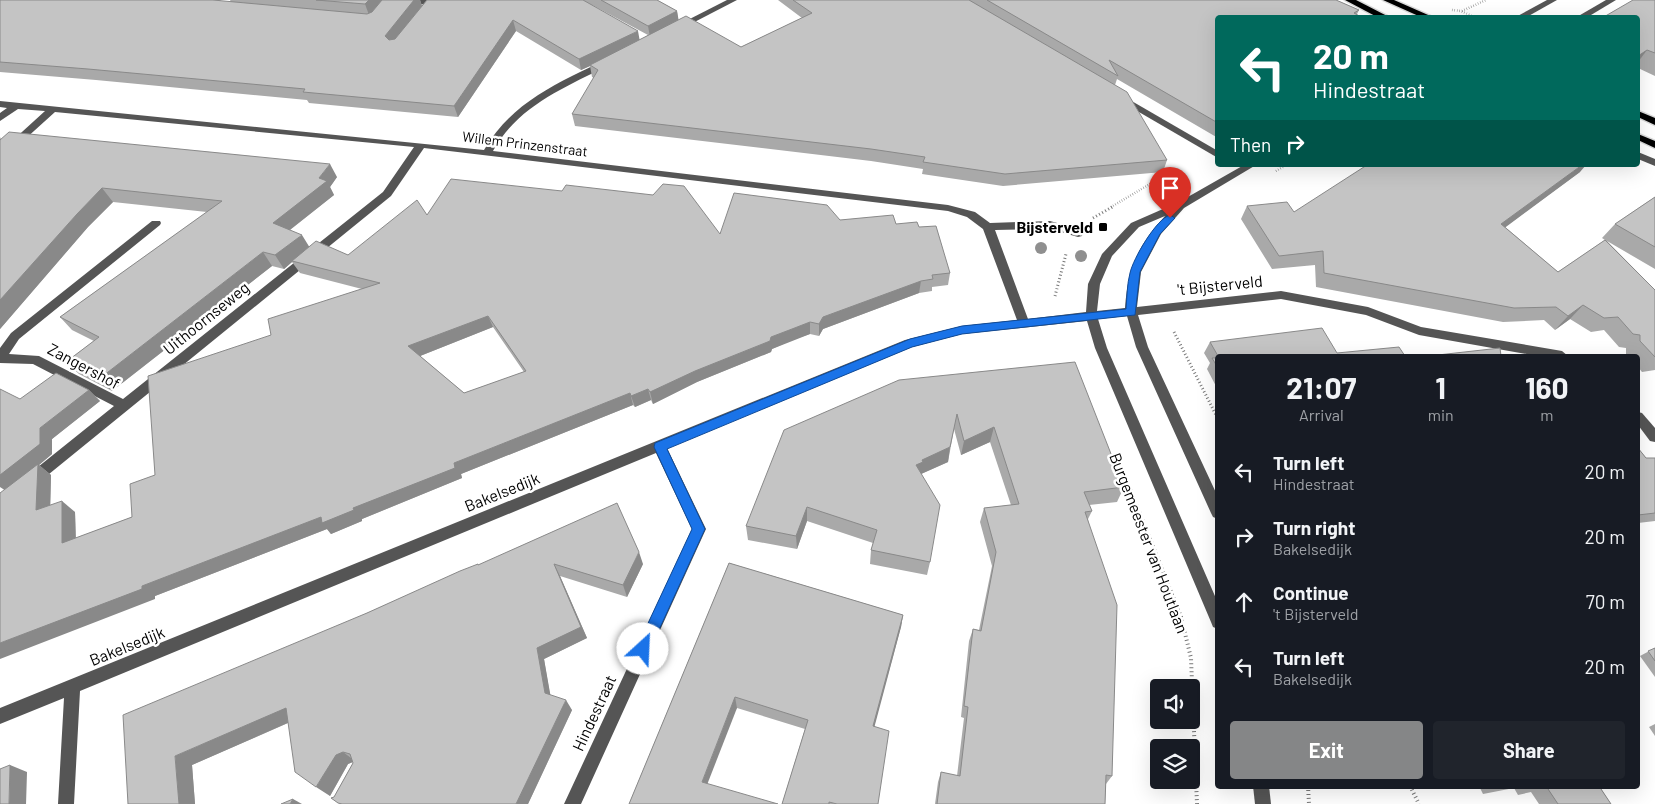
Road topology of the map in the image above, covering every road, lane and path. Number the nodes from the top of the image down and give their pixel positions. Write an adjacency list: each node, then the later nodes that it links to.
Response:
1 (404, 0): 9 (street)
2 (477, 0): 9 (street)
3 (733, 0): 16 (street)
4 (1349, 0): 12 (main road)
5 (1388, 0): 13 (main road)
6 (1486, 0): 11 (path)
7 (1553, 0): 14 (street)
8 (1612, 0): 15 (street)
9 (432, 2): 10 (street)
10 (426, 9)
11 (1461, 11)
12 (1381, 15)
13 (1424, 15)
14 (1524, 15)
15 (1584, 15)
16 (666, 33)
17 (613, 59): 28 (street)
18 (1116, 95): 29 (street)
19 (0, 104): 20 (street, Willem Prinzenstraat)
20 (15, 106): 21 (street, Willem Prinzenstraat); 23 (street)
21 (53, 109): 26 (street, Willem Prinzenstraat); 31 (street)
22 (1640, 115): 24 (main road)
23 (0, 118)
24 (1655, 122)
25 (1640, 138): 27 (main road)
26 (421, 145): 28 (street, Willem Prinzenstraat); 46 (street, Uithoornseweg)
27 (1655, 145)
28 (487, 153): 38 (street, Willem Prinzenstraat)
29 (1215, 154)
30 (1640, 156): 32 (street)
31 (0, 157)
32 (1655, 163)
33 (1242, 167): 36 (street)
34 (1282, 167): 35 (path)
35 (1272, 173)
36 (1183, 204): 41 (street); 42 (street)
37 (156, 223): 45 (street)
38 (988, 227): 39 (street); 43 (street)
39 (1078, 232)
40 (1163, 308): 41 (street, 't Bijsterveld); 44 (street, 't Bijsterveld); 47 (path)
41 (1131, 312): 42 (street); 53 (street)
42 (1092, 316): 43 (street); 54 (street, Burgemeester van Houtlaan)
43 (1024, 324): 50 (street, Bakelsedijk)
44 (1551, 354)
45 (0, 358): 46 (street, Zangershof)
46 (123, 405): 52 (street, Uithoornseweg)
47 (1215, 413)
48 (1640, 419): 49 (street)
49 (1655, 438)
50 (660, 447): 55 (street, Bakelsedijk); 61 (street, Hindestraat)
51 (1124, 474): 62 (path, Burgemeester van Houtlaan)
52 (23, 487)
53 (1215, 506)
54 (1215, 615)
55 (72, 687): 56 (street, Bakelsedijk); 60 (street)
56 (0, 716)
57 (1261, 789): 63 (street)
58 (1308, 789): 64 (path)
59 (1412, 789): 65 (path)
60 (66, 804)
61 (572, 804)
62 (1196, 804)
63 (1263, 804)
64 (1310, 804)
65 (1419, 804)

